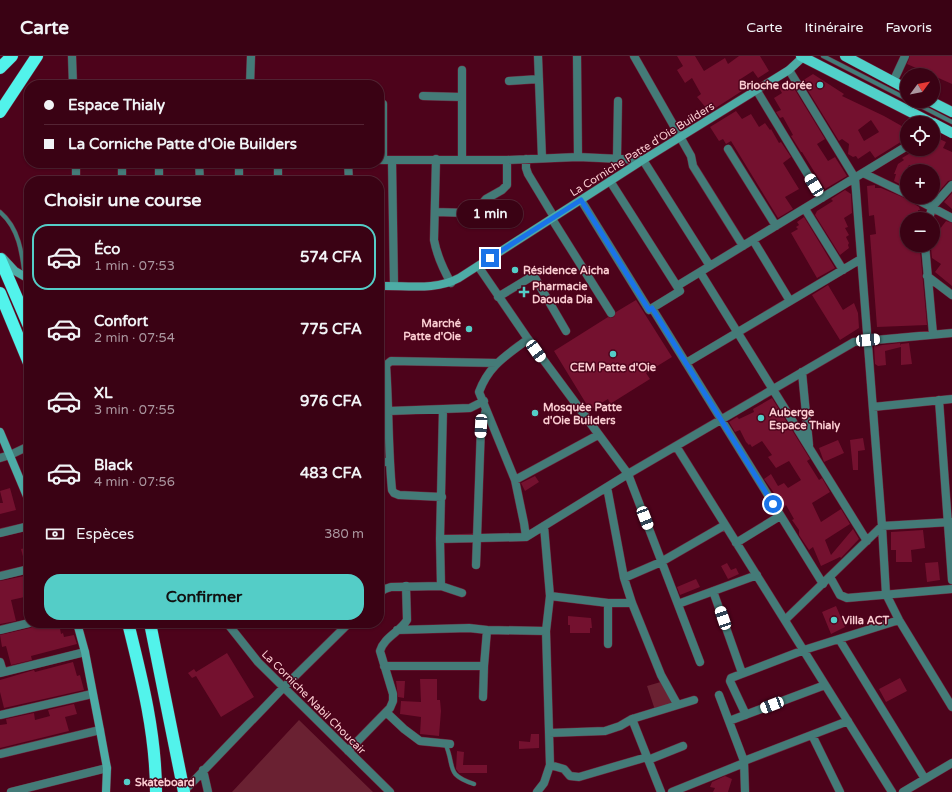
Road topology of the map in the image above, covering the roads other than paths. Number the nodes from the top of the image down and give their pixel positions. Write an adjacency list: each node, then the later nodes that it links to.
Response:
1 (12, 56): 12 (highway)
2 (37, 56): 28 (highway)
3 (72, 56): 16 (street)
4 (250, 56): 17 (street)
5 (538, 56): 15 (street)
6 (577, 56): 37 (street)
7 (634, 56): 34 (street)
8 (823, 56): 22 (lane)
9 (845, 56): 19 (main road)
10 (905, 56): 19 (street)
11 (802, 57): 14 (street, La Corniche Patte d'Oie Builders); 30 (main road)
12 (0, 68)
13 (462, 70): 24 (street)
14 (789, 70): 21 (street, La Corniche Patte d'Oie Builders); 48 (street)
15 (539, 79): 18 (street); 38 (street)
16 (73, 80)
17 (250, 80)
18 (510, 81)
19 (893, 82): 20 (main road)
20 (900, 86)
21 (757, 91): 34 (street, La Corniche Patte d'Oie Builders); 52 (street)
22 (900, 95)
23 (423, 96): 24 (street)
24 (462, 97): 41 (street)
25 (618, 101): 39 (street)
26 (940, 106): 29 (main road)
27 (925, 108): 31 (lane)
28 (0, 112)
29 (952, 112)
30 (917, 116)
31 (952, 122)
32 (940, 128): 33 (main road)
33 (952, 133)
34 (680, 138): 46 (street, La Corniche Patte d'Oie Builders); 64 (street)
35 (728, 149): 62 (street)
36 (900, 150): 47 (street)
37 (578, 157): 38 (street); 39 (street)
38 (542, 158): 42 (street)
39 (617, 158): 46 (street)
40 (436, 159): 41 (street); 44 (street); 58 (street)
41 (462, 159): 45 (street)
42 (526, 159): 45 (street); 60 (street)
43 (384, 160): 44 (street)
44 (392, 160): 78 (street)
45 (507, 160): 58 (street)
46 (644, 160): 49 (street, La Corniche Patte d'Oie Builders); 71 (street)
47 (863, 173): 48 (street); 51 (street)
48 (855, 178): 52 (street); 68 (street)
49 (610, 181): 53 (street, La Corniche Patte d'Oie Builders); 79 (street)
50 (952, 185): 55 (street)
51 (900, 191)
52 (822, 198): 56 (street)
53 (581, 200): 60 (street, La Corniche Patte d'Oie Builders); 84 (street)
54 (926, 204): 55 (street)
55 (932, 207): 59 (street); 61 (street)
56 (805, 209): 62 (street); 72 (street)
57 (0, 212): 69 (lane)
58 (435, 212): 76 (street)
59 (931, 212)
60 (553, 218): 70 (street, La Corniche Patte d'Oie Builders); 85 (street)
61 (952, 218)
62 (776, 226): 63 (street)
63 (752, 240): 64 (street); 83 (street)
64 (743, 246): 71 (street)
65 (925, 252): 75 (street)
66 (0, 254): 74 (street)
67 (0, 259): 87 (highway)
68 (861, 259): 72 (street); 93 (street)
69 (24, 264)
70 (478, 266): 76 (street, La Corniche Patte d'Oie Builders); 82 (street)
71 (710, 266): 73 (street)
72 (843, 270): 83 (street)
73 (700, 272): 79 (street); 89 (street)
74 (24, 276)
75 (927, 276): 81 (street); 91 (street)
76 (451, 283): 78 (street, La Corniche Patte d'Oie Builders)
77 (384, 286): 78 (street, La Corniche Patte d'Oie Builders)
78 (394, 286)
79 (677, 286): 84 (street)
80 (0, 293): 86 (highway)
81 (952, 295)
82 (498, 297): 88 (street); 92 (street)
83 (790, 301): 89 (street)
84 (652, 308): 96 (street)
85 (611, 313)
86 (4, 314): 94 (highway)
87 (24, 314)
88 (566, 331)
89 (737, 332): 96 (street); 98 (street)
90 (952, 333): 91 (street)
91 (933, 334): 93 (street)
92 (528, 339): 95 (street); 108 (street)
93 (868, 340): 97 (street); 102 (street)
94 (24, 353)
95 (497, 363): 101 (street); 105 (street)
96 (686, 363): 106 (street)
97 (802, 372): 98 (street); 111 (street)
98 (773, 389): 106 (street); 111 (street)
99 (952, 399): 100 (street)
100 (939, 400): 102 (street); 122 (street)
101 (484, 401): 103 (street); 104 (street)
102 (873, 407): 125 (street)
103 (442, 409): 105 (street); 120 (street)
104 (486, 410): 117 (street); 130 (street)
105 (389, 411): 115 (street)
106 (720, 420): 109 (street); 121 (street)
107 (0, 432): 112 (street)
108 (598, 435): 116 (street); 117 (street)
109 (676, 446): 116 (street); 123 (street)
110 (24, 448): 112 (street)
111 (809, 448): 131 (street)
112 (10, 455): 113 (street); 119 (street)
113 (0, 458)
114 (384, 462): 115 (street)
115 (389, 462): 120 (street)
116 (628, 474): 118 (street); 133 (street)
117 (515, 480): 128 (street)
118 (607, 487): 124 (street); 139 (street)
119 (24, 489)
120 (442, 497): 129 (street)
121 (780, 516): 132 (street); 141 (street)
122 (950, 522): 125 (street); 140 (street)
123 (725, 524): 132 (street); 133 (street)
124 (544, 526): 128 (street); 149 (street)
125 (882, 526): 131 (street); 148 (street)
126 (24, 527): 127 (street)
127 (0, 533)
128 (526, 537): 130 (street)
129 (440, 539): 130 (street); 143 (street)
130 (477, 539): 134 (street)
131 (867, 541): 138 (street)
132 (736, 542): 136 (street)
133 (661, 562): 139 (street); 152 (street)
134 (476, 565)
135 (24, 570): 137 (street)
136 (757, 575): 146 (street); 153 (street)
137 (0, 576)
138 (830, 577): 141 (street); 148 (street)
139 (624, 578): 151 (street)
140 (952, 580)
141 (823, 584): 153 (street)
142 (406, 586): 143 (street); 145 (street); 162 (street)
143 (441, 586): 147 (street)
144 (952, 589): 148 (street)
145 (384, 590)
146 (713, 591): 152 (street); 174 (street)
147 (462, 593)
148 (886, 594): 154 (street)
149 (550, 596): 150 (street); 164 (street)
150 (608, 603): 151 (street); 166 (street)
151 (632, 604): 181 (street)
152 (678, 604): 170 (street)
153 (785, 620): 167 (street)
154 (899, 620): 165 (street); 182 (street)
155 (24, 624): 161 (street)
156 (78, 628): 168 (street)
157 (129, 628): 208 (highway)
158 (151, 628): 204 (highway)
159 (231, 628): 176 (street, La Corniche Nabil Choucair)
160 (344, 628): 176 (street)
161 (0, 630)
162 (397, 630): 163 (street); 171 (street)
163 (487, 630): 164 (street); 172 (street)
164 (546, 632): 190 (street)
165 (839, 639): 167 (street); 202 (street)
166 (608, 644)
167 (804, 650): 174 (street); 175 (street)
168 (85, 652): 173 (street); 177 (street)
169 (0, 662): 173 (street)
170 (700, 662)
171 (384, 666): 172 (street); 183 (street)
172 (484, 666): 179 (street)
173 (1, 673)
174 (742, 673): 185 (street)
175 (825, 685): 185 (street); 188 (street)
176 (283, 688): 194 (street, La Corniche Nabil Choucair); 201 (street)
177 (92, 694): 184 (street); 189 (street)
178 (719, 695): 187 (street)
179 (483, 697)
180 (694, 700): 181 (street)
181 (678, 704): 186 (street)
182 (952, 707)
183 (386, 712): 192 (street); 194 (street)
184 (0, 715)
185 (746, 715): 187 (street)
186 (632, 719): 190 (street); 196 (street)
187 (729, 721): 197 (street)
188 (848, 721): 191 (street); 215 (street)
189 (100, 730): 195 (street); 200 (street)
190 (549, 733): 199 (street)
191 (812, 735): 197 (street); 214 (street)
192 (447, 743): 203 (lane)
193 (683, 746): 196 (street)
194 (348, 751): 210 (street, La Corniche Nabil Choucair)
195 (0, 754)
196 (648, 758): 199 (street); 211 (street)
197 (744, 762): 212 (street); 213 (street)
198 (952, 763): 202 (street)
199 (550, 765): 205 (street)
200 (107, 768): 206 (street); 207 (street)
201 (204, 770): 204 (street); 209 (street)
202 (925, 779): 216 (street)
203 (474, 784)
204 (184, 791)
205 (540, 791)
206 (11, 792)
207 (106, 792)
208 (156, 792)
209 (208, 792)
210 (390, 792)
211 (661, 792)
212 (674, 792)
213 (745, 792)
214 (840, 792)
215 (892, 792)
216 (903, 792)

